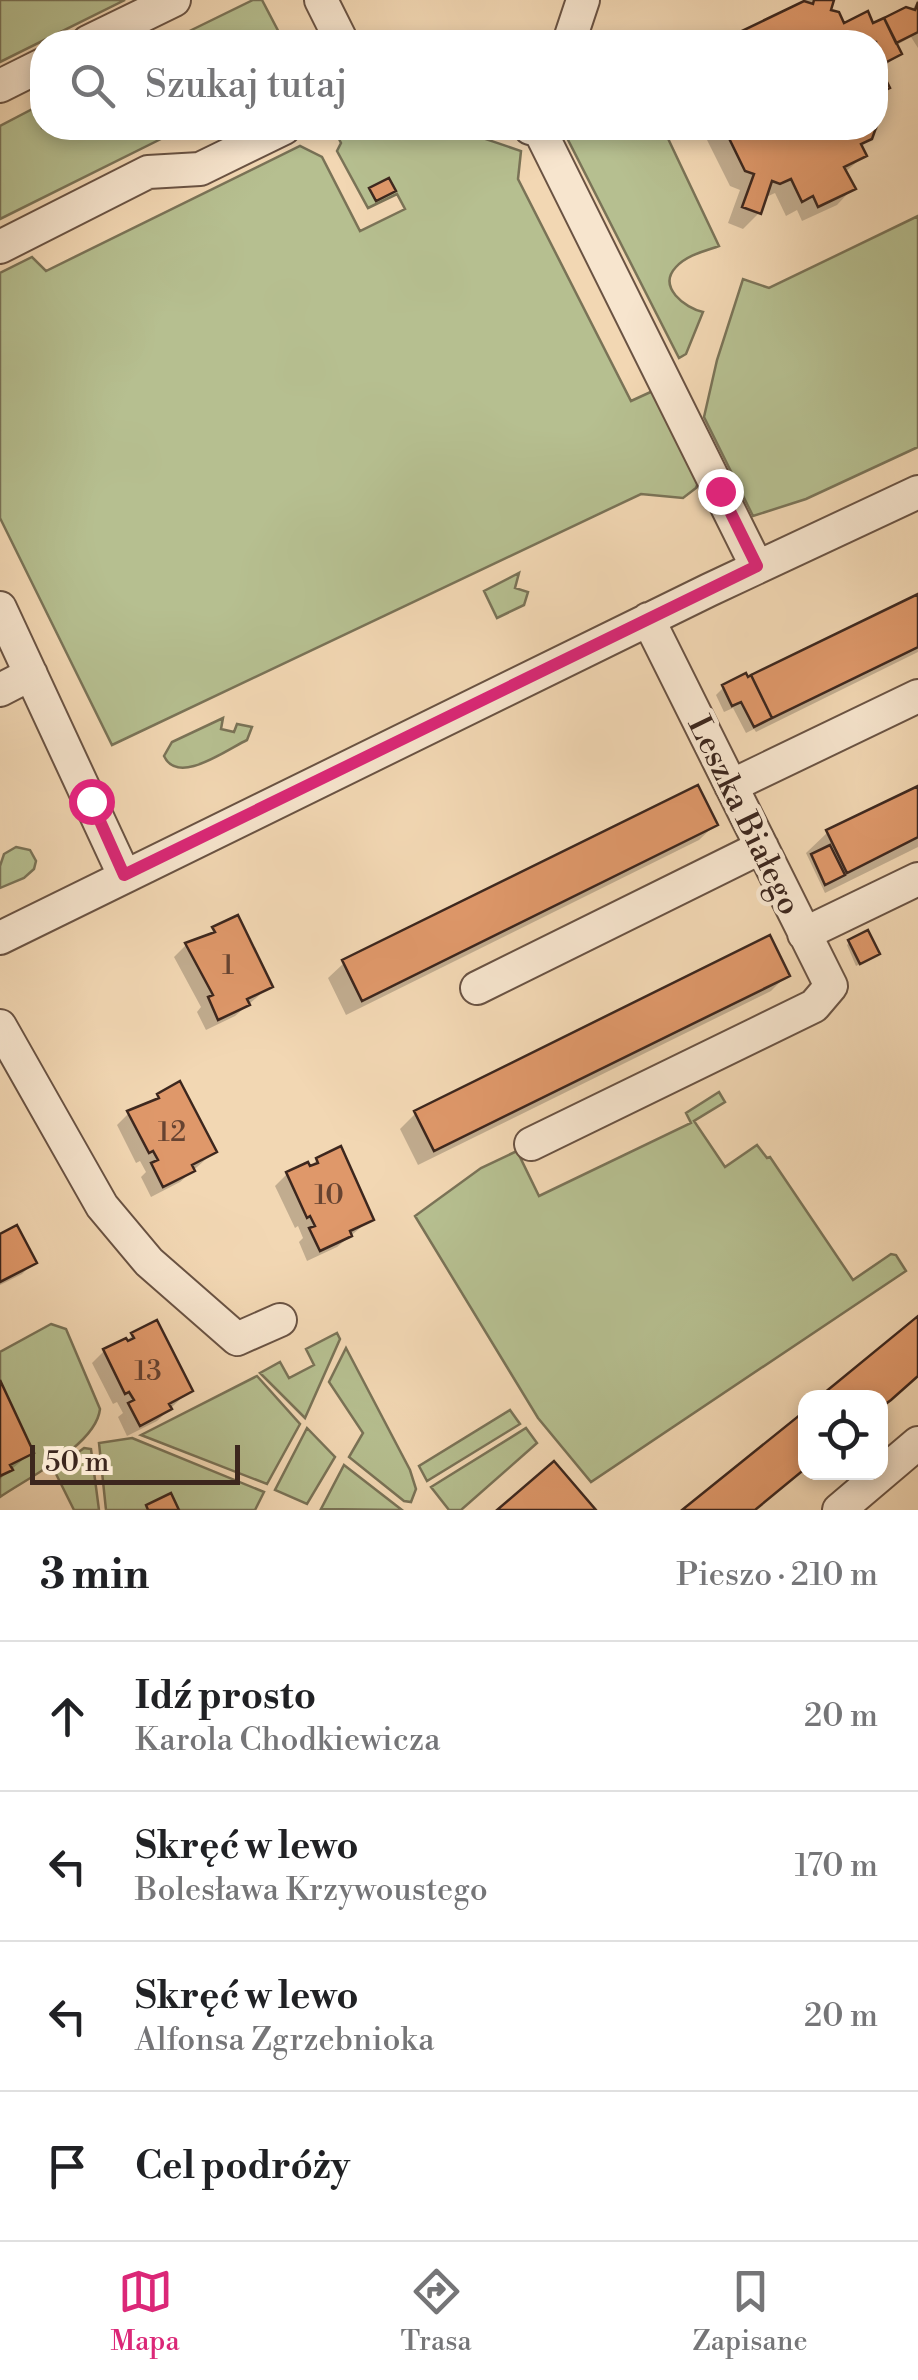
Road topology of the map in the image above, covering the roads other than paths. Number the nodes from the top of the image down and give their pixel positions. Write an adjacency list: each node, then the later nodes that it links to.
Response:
1 (174, 0): 4 (street)
2 (321, 0): 5 (street)
3 (583, 0): 6 (street)
4 (113, 30)
5 (336, 30)
6 (573, 30)
7 (30, 71): 8 (street)
8 (0, 86)
9 (259, 140): 11 (street)
10 (543, 140): 13 (street)
11 (0, 247)
12 (918, 492): 13 (street)
13 (757, 566): 15 (street)
14 (0, 608): 16 (street)
15 (648, 619): 19 (street, Leszka Białego); 21 (street)
16 (31, 674): 17 (street); 21 (street)
17 (0, 690)
18 (918, 696): 19 (street)
19 (730, 786): 20 (street, Leszka Białego)
20 (762, 848): 23 (street, Leszka Białego); 25 (street)
21 (124, 875): 24 (street)
22 (918, 879): 23 (street)
23 (804, 934): 27 (street, Leszka Białego)
24 (0, 938)
25 (477, 988)
26 (0, 1026): 28 (street)
27 (531, 1144)
28 (280, 1320)
29 (918, 1443): 30 (street)
30 (839, 1510)

